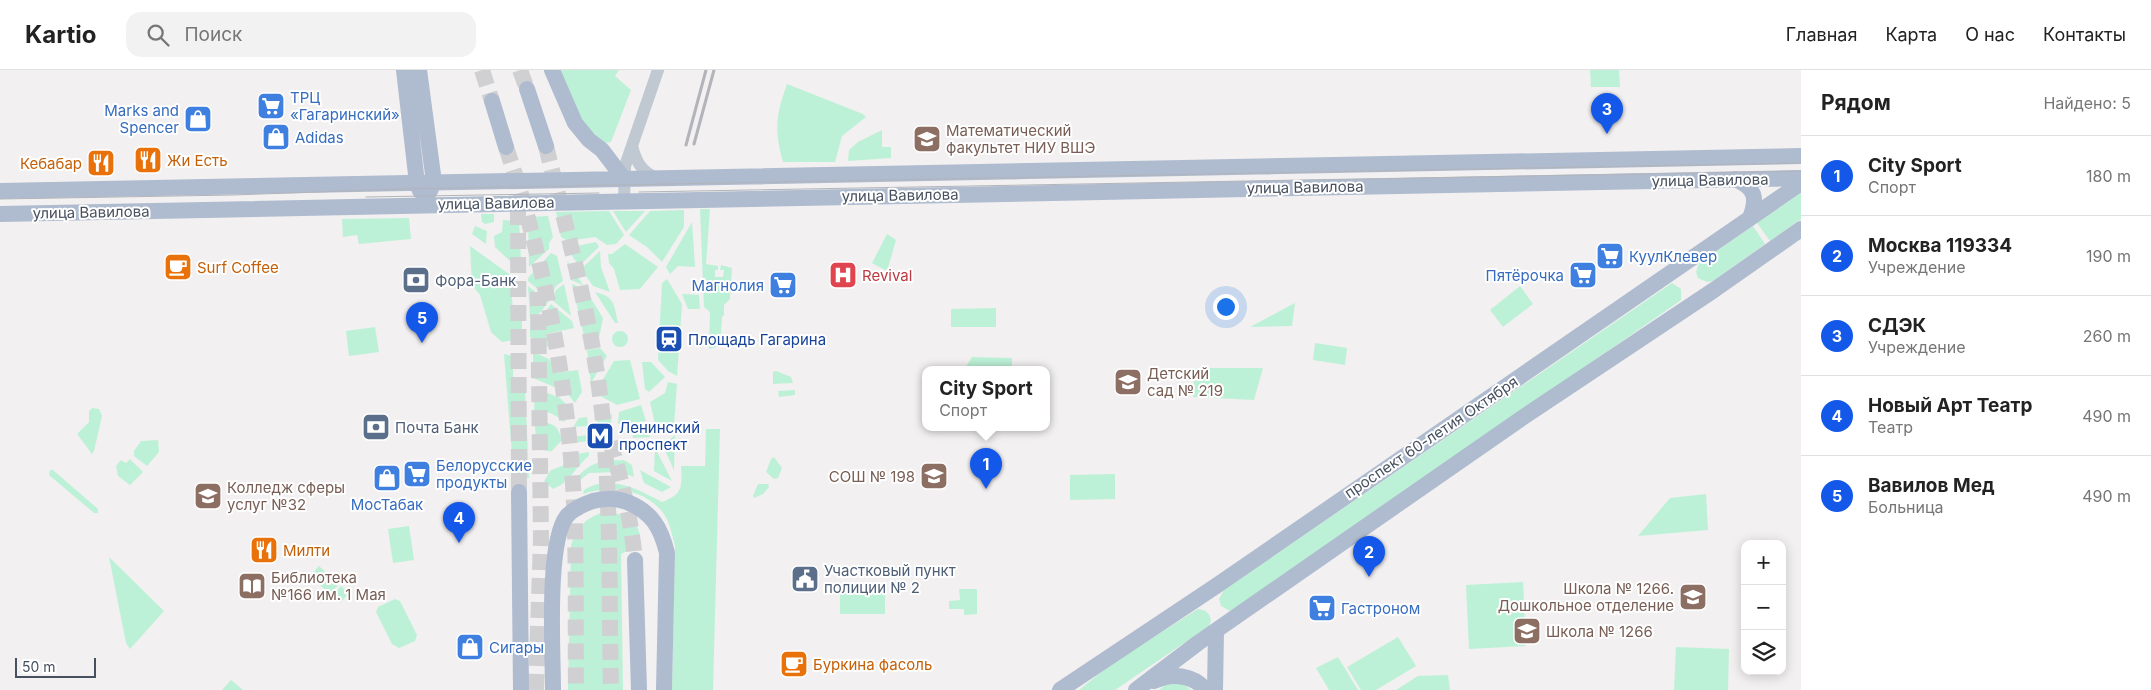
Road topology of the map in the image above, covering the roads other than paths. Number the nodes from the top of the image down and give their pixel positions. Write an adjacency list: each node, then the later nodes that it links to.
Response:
1 (404, 70): 15 (main road)
2 (419, 70): 16 (main road)
3 (552, 70): 11 (main road)
4 (658, 70): 8 (street)
5 (527, 90): 7 (main road)
6 (492, 101): 9 (main road)
7 (546, 146)
8 (632, 146): 11 (street); 12 (street)
9 (506, 147)
10 (1801, 156): 12 (main road, улица Вавилова)
11 (624, 173): 12 (main road, улица Вавилова); 16 (main road, улица Вавилова); 20 (street)
12 (658, 178)
13 (1801, 178): 14 (main road, улица Вавилова)
14 (1734, 179): 20 (main road, улица Вавилова); 24 (main road)
15 (417, 182): 16 (main road, улица Вавилова); 18 (main road, улица Вавилова); 21 (main road)
16 (434, 182): 21 (main road)
17 (1801, 183): 24 (main road, проспект 60-летия Октября)
18 (48, 190): 19 (main road, улица Вавилова); 22 (main road)
19 (0, 191)
20 (624, 201): 21 (main road, улица Вавилова)
21 (425, 205): 22 (main road, улица Вавилова)
22 (48, 213): 23 (main road, улица Вавилова)
23 (0, 214)
24 (1750, 218): 33 (main road, проспект 60-летия Октября)
25 (1801, 229): 28 (main road)
26 (519, 492): 29 (main road)
27 (635, 560): 31 (main road)
28 (1216, 631): 34 (main road); 36 (main road)
29 (521, 690)
30 (553, 690): 32 (main road)
31 (639, 690)
32 (664, 690)
33 (1060, 690)
34 (1136, 690): 35 (main road)
35 (1206, 690)
36 (1215, 690)

